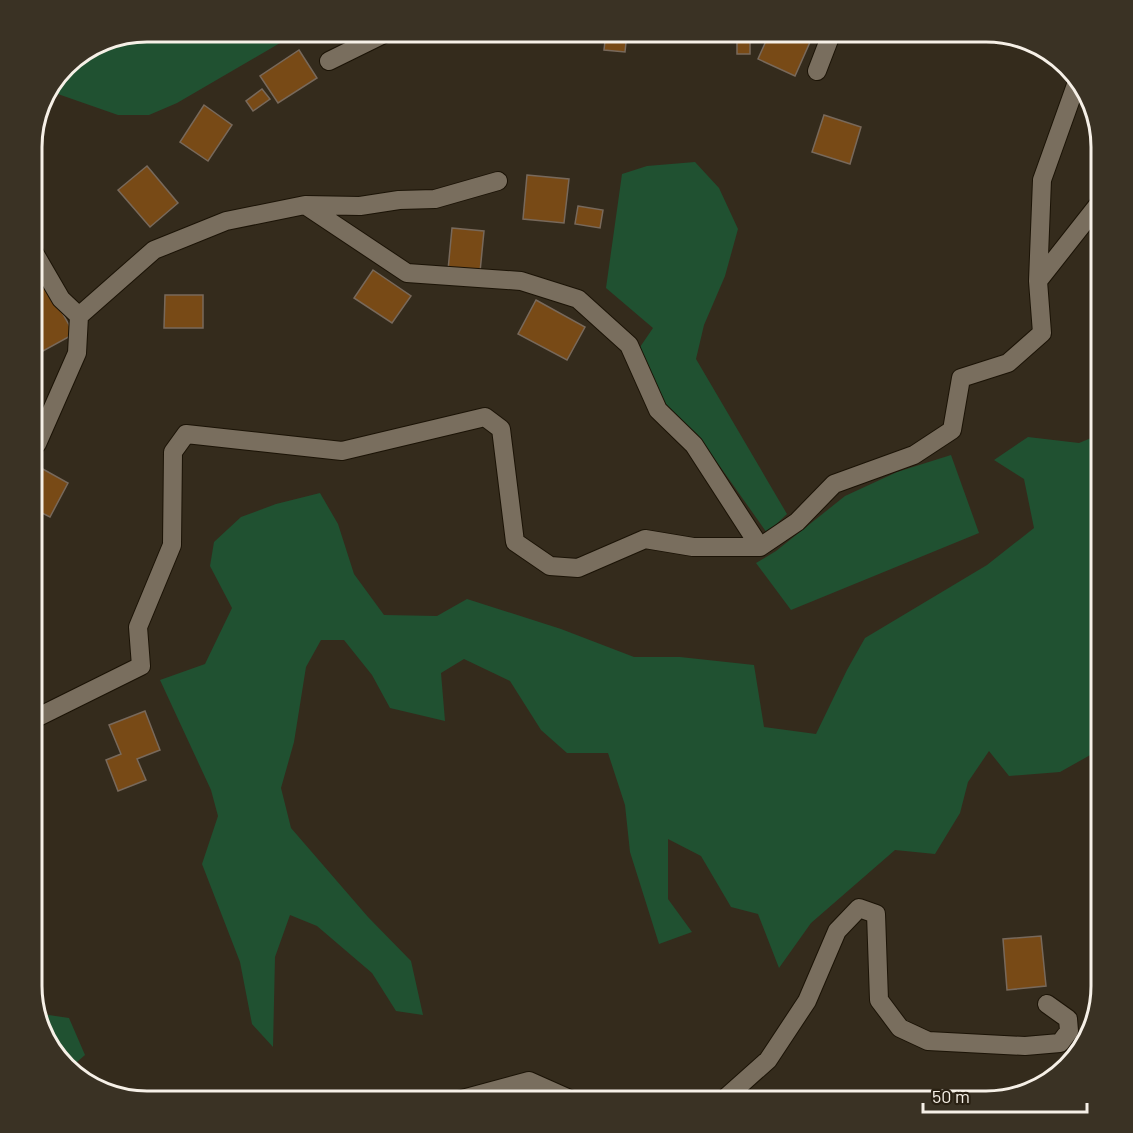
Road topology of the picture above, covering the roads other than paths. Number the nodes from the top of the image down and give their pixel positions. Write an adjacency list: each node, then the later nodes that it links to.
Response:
1 (368, 42): 3 (street)
2 (828, 42): 4 (street)
3 (328, 62)
4 (817, 71)
5 (1074, 91): 10 (street)
6 (498, 181): 7 (street)
7 (306, 205): 11 (street); 13 (street)
8 (1091, 214): 10 (street)
9 (42, 266): 11 (street)
10 (1038, 281): 13 (street)
11 (79, 316): 12 (street)
12 (42, 433)
13 (760, 547): 14 (street)
14 (42, 715)
15 (1047, 1004): 18 (street)
16 (492, 1091): 17 (street)
17 (552, 1091)
18 (733, 1091)

